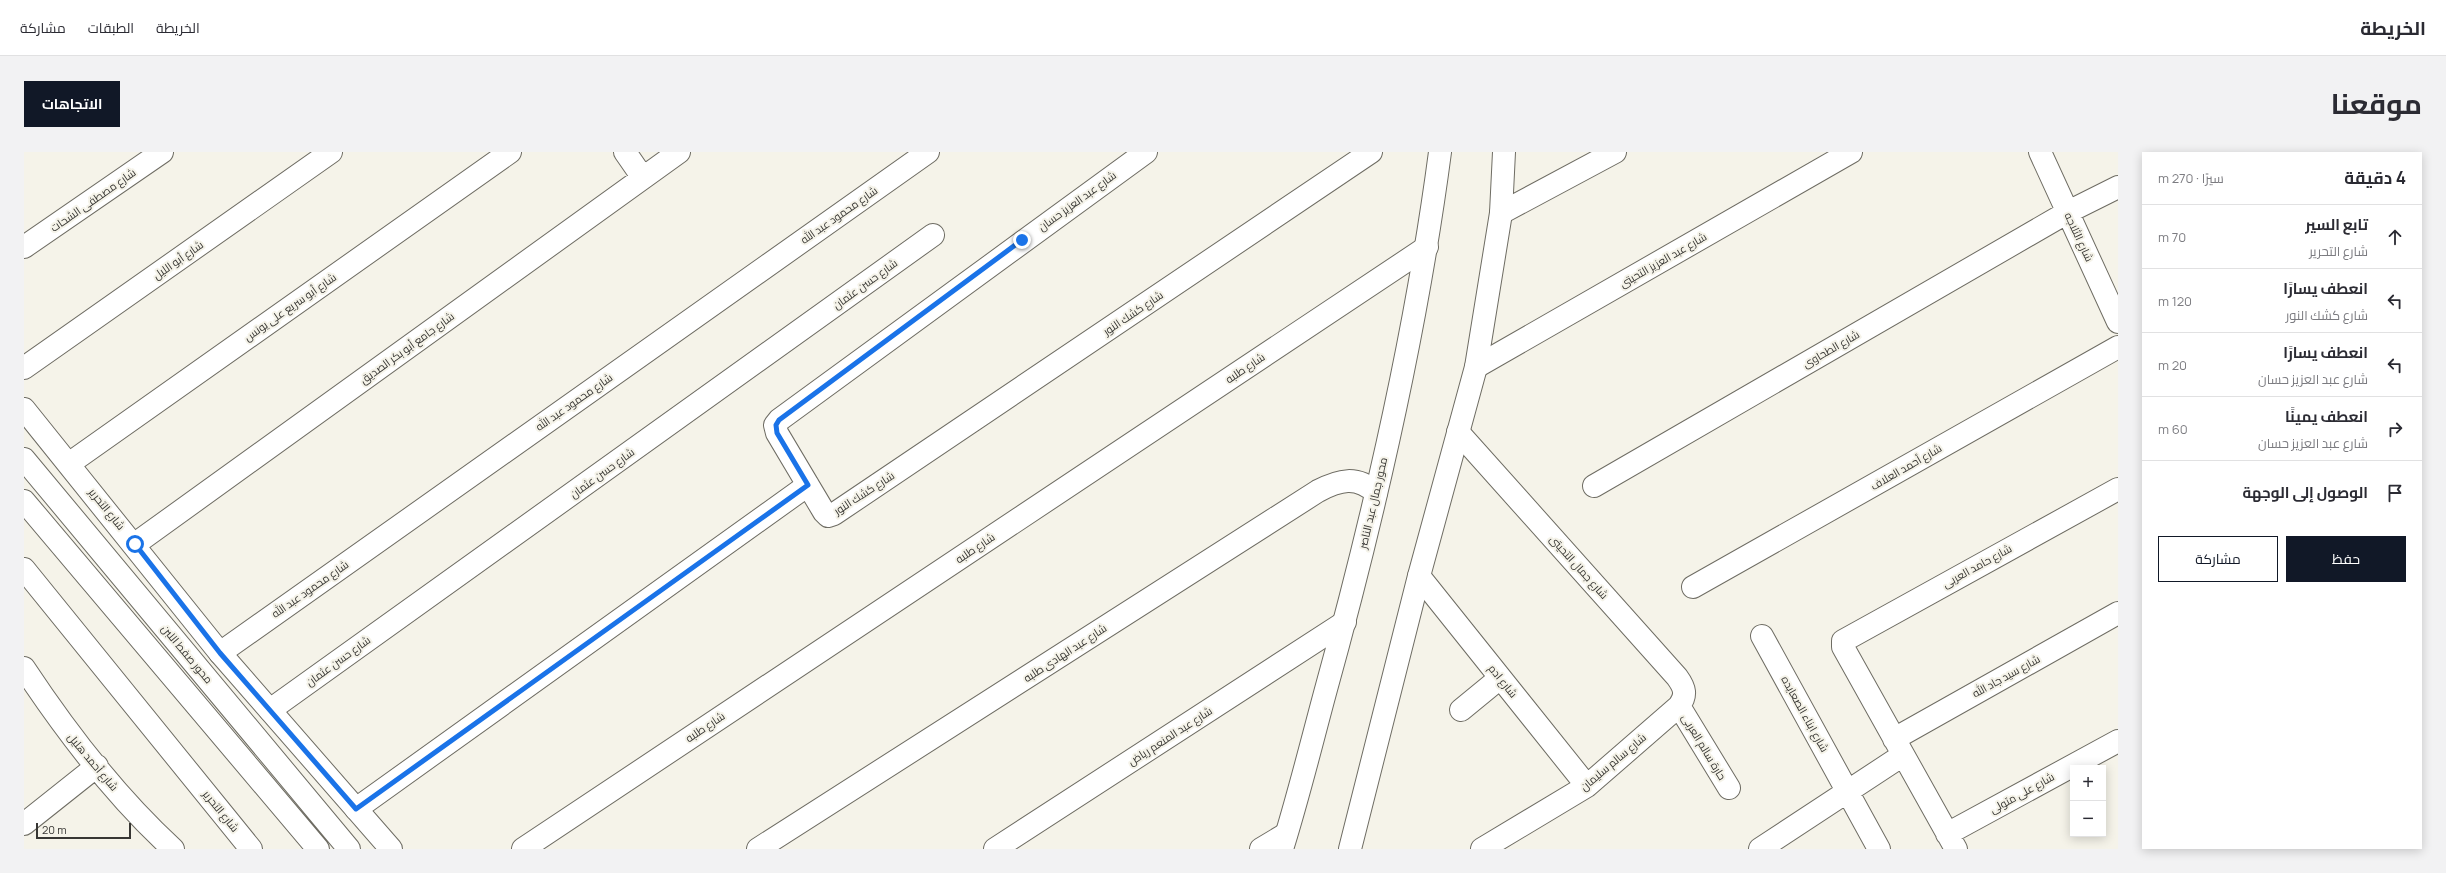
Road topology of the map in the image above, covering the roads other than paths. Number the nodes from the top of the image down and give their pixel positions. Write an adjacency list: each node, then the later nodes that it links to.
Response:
1 (162, 152): 19 (street, شارع مصطفى الشحات)
2 (331, 152): 23 (street, شارع أبو الليل)
3 (510, 152): 28 (street, شارع أبو سريع على يونس)
4 (625, 152): 14 (street)
5 (679, 152): 14 (street, شارع جامع أبو بكر الصديق)
6 (928, 152): 41 (street, شارع محمود عبد الله)
7 (1146, 152): 29 (street, شارع عبد العزيز حسان)
8 (1371, 152): 29 (street, شارع كشك النور)
9 (1440, 152): 20 (street, محور جمال عبد الناصر)
10 (1504, 152): 17 (street)
11 (1615, 152): 17 (street)
12 (1851, 152): 24 (street, شارع عبد العزيز التحيتى)
13 (2040, 152): 16 (street, شارع الثلاجه)
14 (643, 178): 34 (street, شارع جامع أبو بكر الصديق)
15 (2118, 187): 16 (street, شارع الطحاوى)
16 (2068, 212): 21 (street, شارع الثلاجه); 30 (street, شارع الطحاوى)
17 (1502, 213): 24 (street)
18 (933, 235): 45 (street, شارع حسن عثمان)
19 (24, 247)
20 (1427, 247): 32 (street, محور جمال عبد الناصر); 62 (street, شارع طلبه)
21 (2116, 314)
22 (2118, 346): 37 (street, شارع أحمد العلاف)
23 (24, 368)
24 (1476, 368): 26 (street)
25 (24, 408): 28 (street, شارع التحرير)
26 (1458, 432): 36 (street); 44 (street, شارع جمال التحيتى)
27 (24, 459): 60 (street, محور صفط اللبن)
28 (70, 463): 34 (street, شارع التحرير)
29 (808, 485): 53 (street)
30 (1594, 486)
31 (2118, 489): 48 (street, شارع حامد العربى)
32 (1376, 493): 39 (street, محور جمال عبد الناصر); 63 (street, شارع عبد الهادى طلبه)
33 (24, 501): 59 (street)
34 (135, 544): 41 (street, شارع التحرير)
35 (24, 568): 58 (street, شارع التحرير)
36 (1420, 576): 43 (street, شارع ادم); 66 (street)
37 (1693, 588)
38 (2118, 613): 48 (street, شارع سيد جاد الله)
39 (1345, 622): 55 (street, محور جمال عبد الناصر); 64 (street, شارع عبد المنعم رياض)
40 (1762, 636): 52 (street, شارع ابناء الصعايده)
41 (220, 653): 45 (street, شارع التحرير)
42 (24, 668): 49 (street, شارع أحمد هليل)
43 (1500, 678): 46 (street); 50 (street, شارع ادم)
44 (1679, 706): 50 (street, شارع سالم سليمان); 51 (street, حارة سالم العربى)
45 (270, 710): 53 (street, شارع التحرير)
46 (1461, 710)
47 (2118, 741): 56 (street, شارع على متولى)
48 (1898, 747): 52 (street, شارع سيد جاد الله); 56 (street)
49 (96, 766): 54 (street); 57 (street, شارع أحمد هليل)
50 (1587, 786): 67 (street, شارع سالم سليمان)
51 (1729, 788)
52 (1848, 791): 68 (street, شارع سيد جاد الله); 69 (street, شارع ابناء الصعايده)
53 (356, 809): 61 (street, شارع التحرير)
54 (24, 824)
55 (1284, 842): 65 (street)
56 (1951, 842)
57 (172, 849)
58 (251, 849)
59 (318, 849)
60 (349, 849)
61 (391, 849)
62 (523, 849)
63 (758, 849)
64 (995, 849)
65 (1261, 849)
66 (1350, 849)
67 (1482, 849)
68 (1760, 849)
69 (1879, 849)

